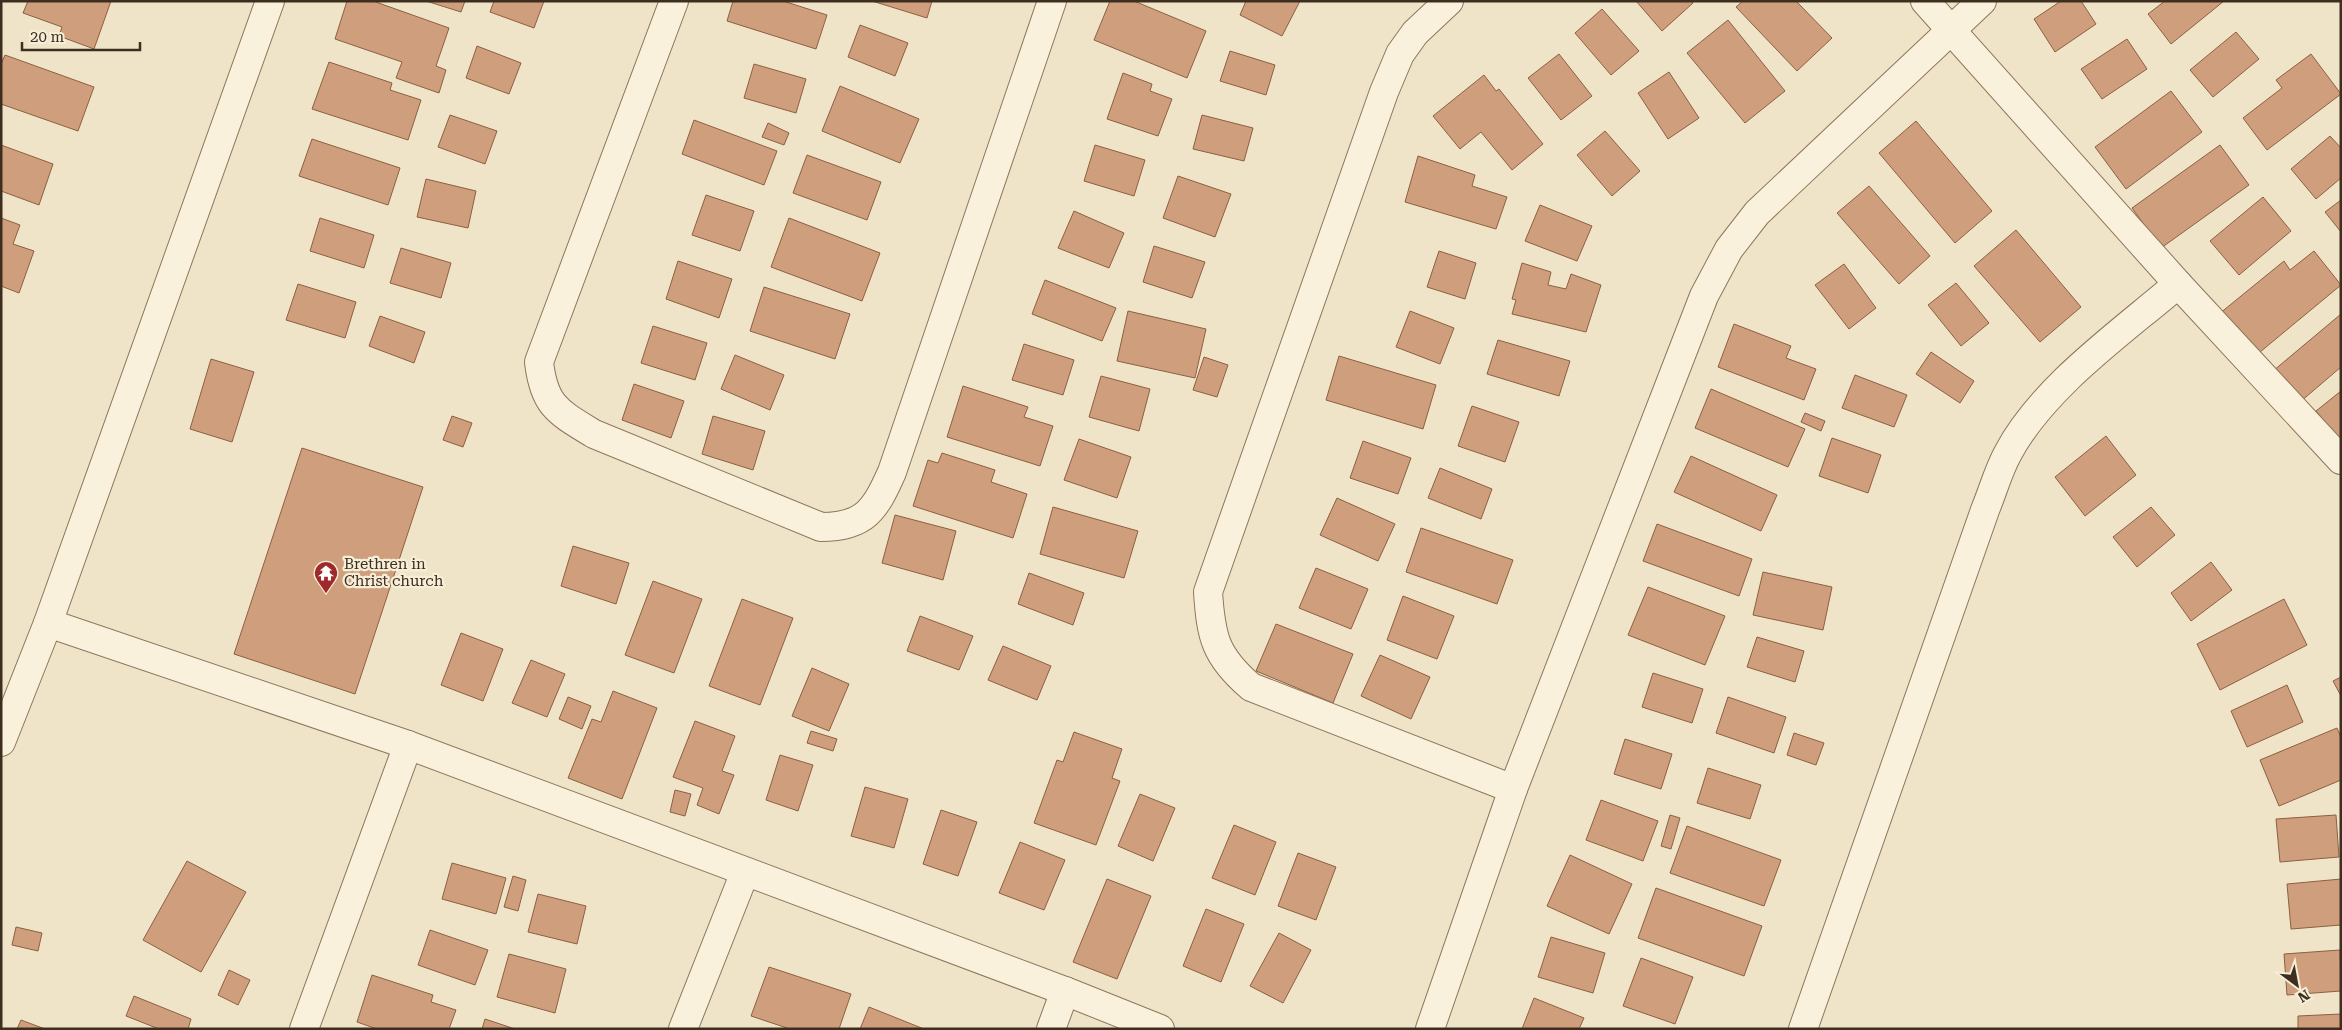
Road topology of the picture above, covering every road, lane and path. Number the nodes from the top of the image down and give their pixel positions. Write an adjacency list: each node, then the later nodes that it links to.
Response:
1 (270, 1): 10 (street)
2 (674, 1): 3 (street)
3 (1052, 1)
4 (1449, 1): 13 (street)
5 (1925, 1): 7 (street)
6 (1982, 1): 7 (street)
7 (1952, 31): 8 (street); 13 (street)
8 (2178, 284): 9 (street); 21 (street)
9 (2341, 460)
10 (48, 623): 11 (street); 12 (street)
11 (1, 742)
12 (408, 745): 14 (street); 16 (street)
13 (1513, 789): 20 (street)
14 (745, 872): 15 (street); 17 (street)
15 (1065, 991): 18 (street); 19 (street)
16 (304, 1029)
17 (683, 1029)
18 (1051, 1029)
19 (1160, 1029)
20 (1430, 1029)
21 (1803, 1029)

